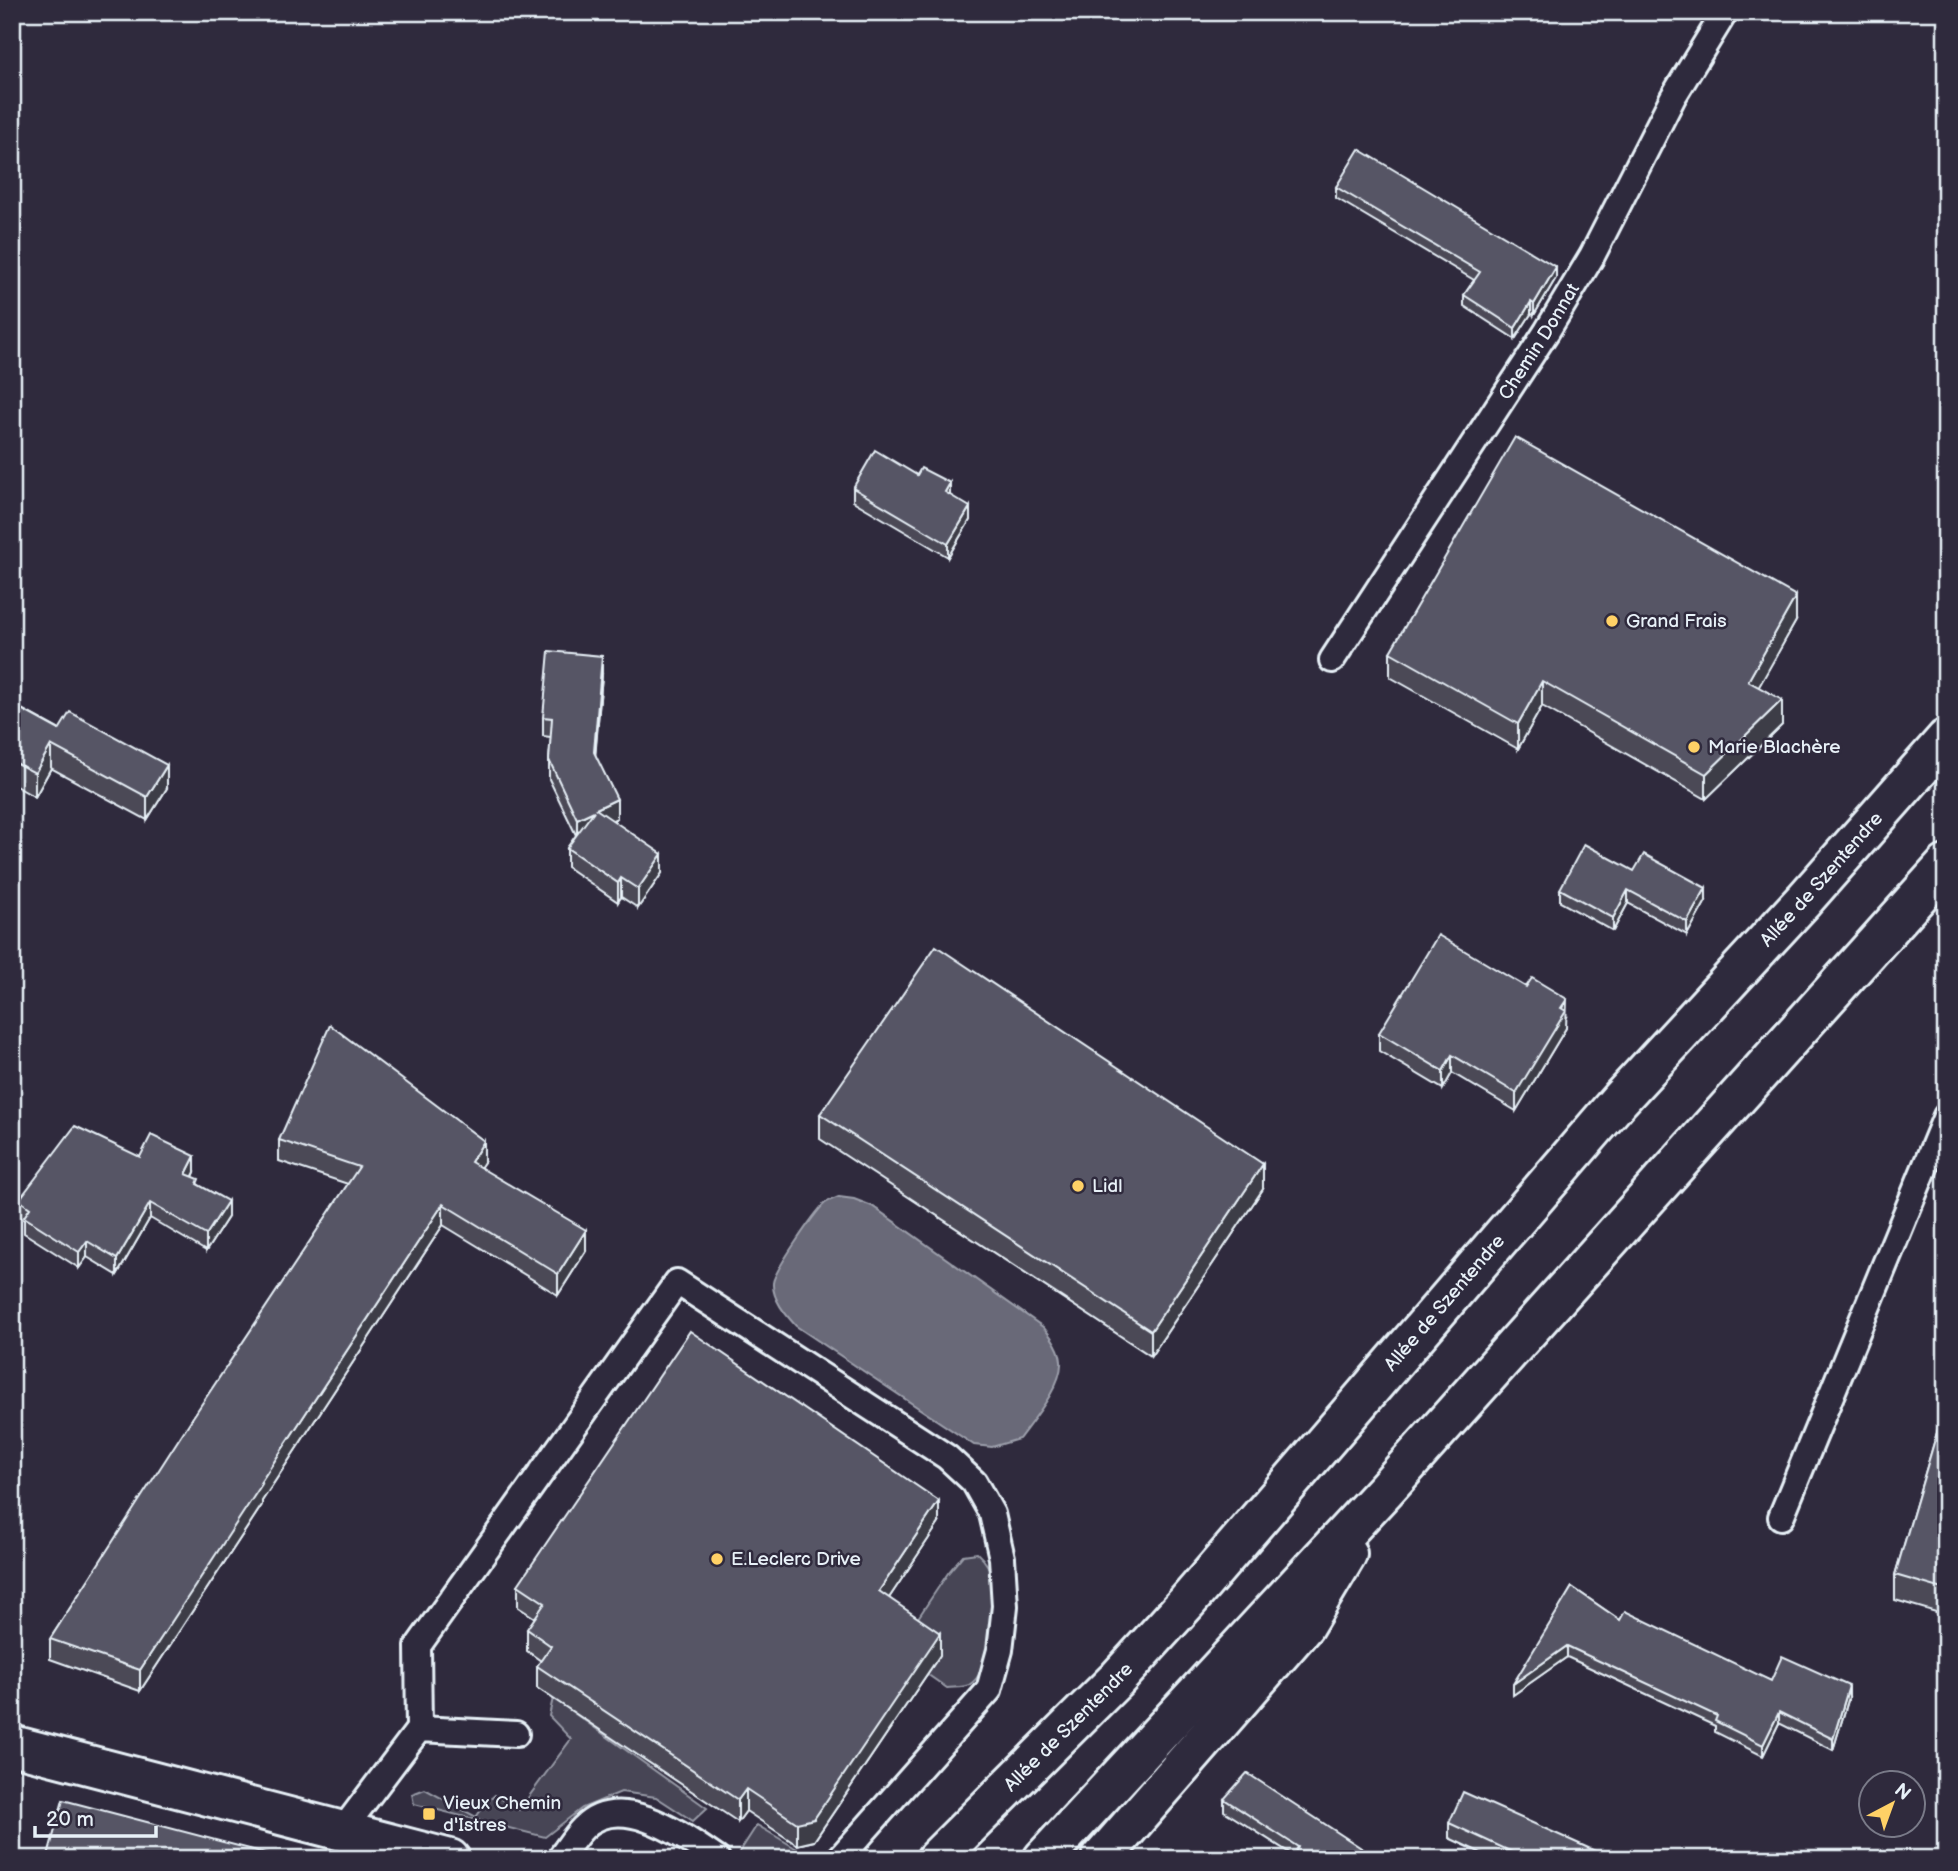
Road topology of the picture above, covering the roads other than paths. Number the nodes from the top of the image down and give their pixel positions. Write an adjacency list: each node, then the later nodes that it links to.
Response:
1 (1725, 12): 2 (lane, Chemin Donnat)
2 (1332, 660)
3 (1946, 738): 16 (street, Allée de Szentendre)
4 (1946, 865): 6 (street)
5 (1946, 1116): 7 (lane)
6 (1385, 1490): 17 (street); 18 (street)
7 (1781, 1517)
8 (419, 1729): 9 (lane); 11 (lane); 15 (lane)
9 (516, 1734)
10 (12, 1745): 11 (street)
11 (342, 1830): 12 (street)
12 (450, 1859)
13 (559, 1859): 14 (lane)
14 (717, 1859)
15 (839, 1859)
16 (936, 1859)
17 (1043, 1859)
18 (1101, 1859)

